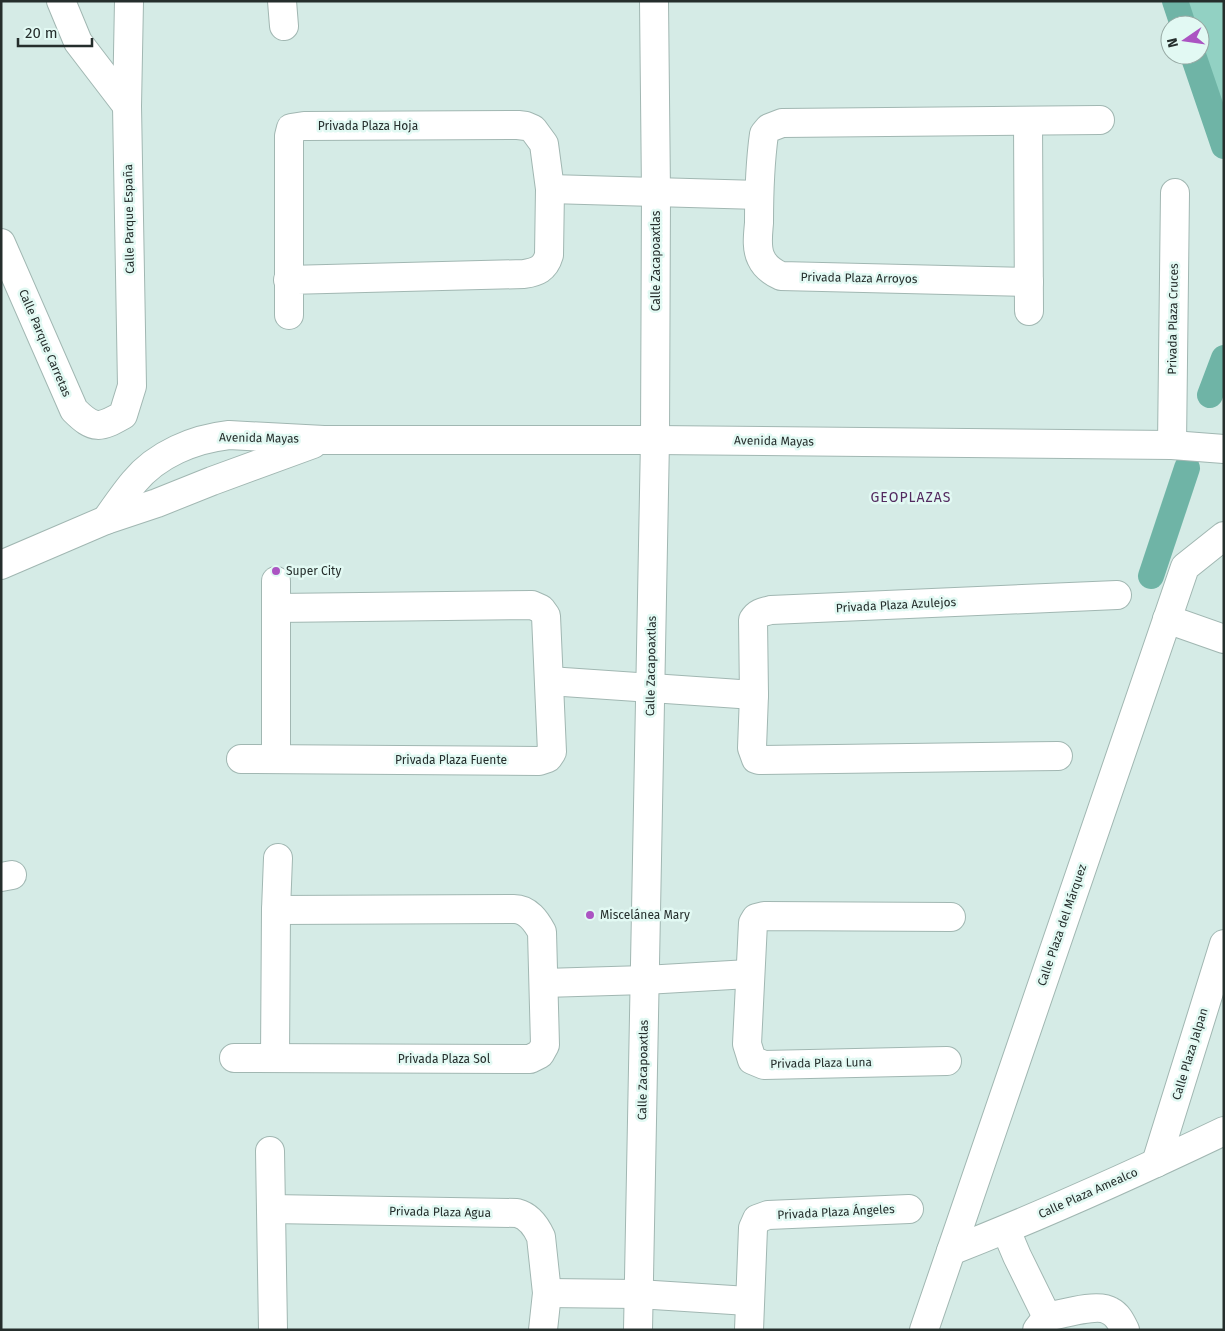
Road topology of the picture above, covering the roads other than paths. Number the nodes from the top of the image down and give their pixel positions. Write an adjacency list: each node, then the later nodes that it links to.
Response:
1 (61, 1): 4 (street)
2 (129, 1): 4 (street, Calle Parque España)
3 (654, 1): 8 (street, Calle Zacapoaxtlas)
4 (127, 106): 16 (street, Calle Parque España)
5 (1100, 120): 6 (street, Privada Plaza Arroyos)
6 (1028, 122): 10 (street, Privada Plaza Arroyos); 13 (street)
7 (550, 189): 8 (street); 12 (street, Privada Plaza Hoja); 12 (street, Privada Plaza Hoja)
8 (656, 193): 10 (street); 18 (street, Calle Zacapoaxtlas)
9 (1175, 193): 19 (street, Privada Plaza Cruces)
10 (759, 195): 13 (street, Privada Plaza Arroyos)
11 (1, 243): 16 (street, Calle Parque Carretas)
12 (288, 280): 15 (street, Privada Plaza Hoja)
13 (1029, 282): 14 (street)
14 (1029, 311)
15 (289, 315)
16 (105, 426)
17 (324, 440): 18 (street, Avenida Mayas); 21 (street, Avenida Mayas); 21 (street, Avenida Mayas)
18 (655, 440): 19 (street, Avenida Mayas); 30 (street, Calle Zacapoaxtlas)
19 (1172, 445): 20 (street, Avenida Mayas)
20 (1224, 449)
21 (106, 520): 23 (street, Avenida Mayas)
22 (1224, 536): 27 (street, Calle Plaza del Márquez)
23 (1, 565)
24 (276, 581): 26 (street)
25 (1117, 595): 31 (street, Privada Plaza Azulejos)
26 (276, 608): 29 (street, Privada Plaza Fuente); 34 (street)
27 (1167, 619): 28 (street); 51 (street, Calle Plaza del Márquez)
28 (1224, 639)
29 (549, 681): 30 (street); 34 (street, Privada Plaza Fuente)
30 (651, 689): 31 (street); 40 (street, Calle Zacapoaxtlas)
31 (754, 695): 32 (street, Privada Plaza Azulejos)
32 (1058, 756)
33 (241, 759): 34 (street, Privada Plaza Fuente)
34 (276, 759)
35 (278, 858): 36 (street)
36 (276, 910): 41 (street, Privada Plaza Sol); 43 (street)
37 (951, 917): 39 (street, Privada Plaza Luna)
38 (1224, 944): 47 (street, Calle Plaza Jalpan)
39 (749, 974): 40 (street); 44 (street, Privada Plaza Luna)
40 (646, 980): 41 (street); 53 (street, Calle Zacapoaxtlas)
41 (544, 983): 43 (street, Privada Plaza Sol)
42 (234, 1058): 43 (street, Privada Plaza Sol)
43 (275, 1058)
44 (947, 1061)
45 (1224, 1131): 47 (street, Calle Plaza Amealco)
46 (270, 1151): 49 (street)
47 (1156, 1163): 50 (street, Calle Plaza Amealco)
48 (909, 1208): 54 (street, Privada Plaza Ángeles)
49 (271, 1209): 52 (street, Privada Plaza Agua); 56 (street)
50 (1006, 1230): 51 (street, Calle Plaza Amealco); 55 (street)
51 (951, 1251): 60 (street, Calle Plaza del Márquez)
52 (547, 1293): 53 (street); 57 (street, Privada Plaza Agua)
53 (638, 1294): 54 (street); 58 (street, Calle Zacapoaxtlas)
54 (748, 1301): 59 (street, Privada Plaza Ángeles)
55 (1042, 1323): 61 (street)
56 (273, 1330)
57 (543, 1330)
58 (638, 1330)
59 (748, 1330)
60 (924, 1330)
61 (1124, 1330)

